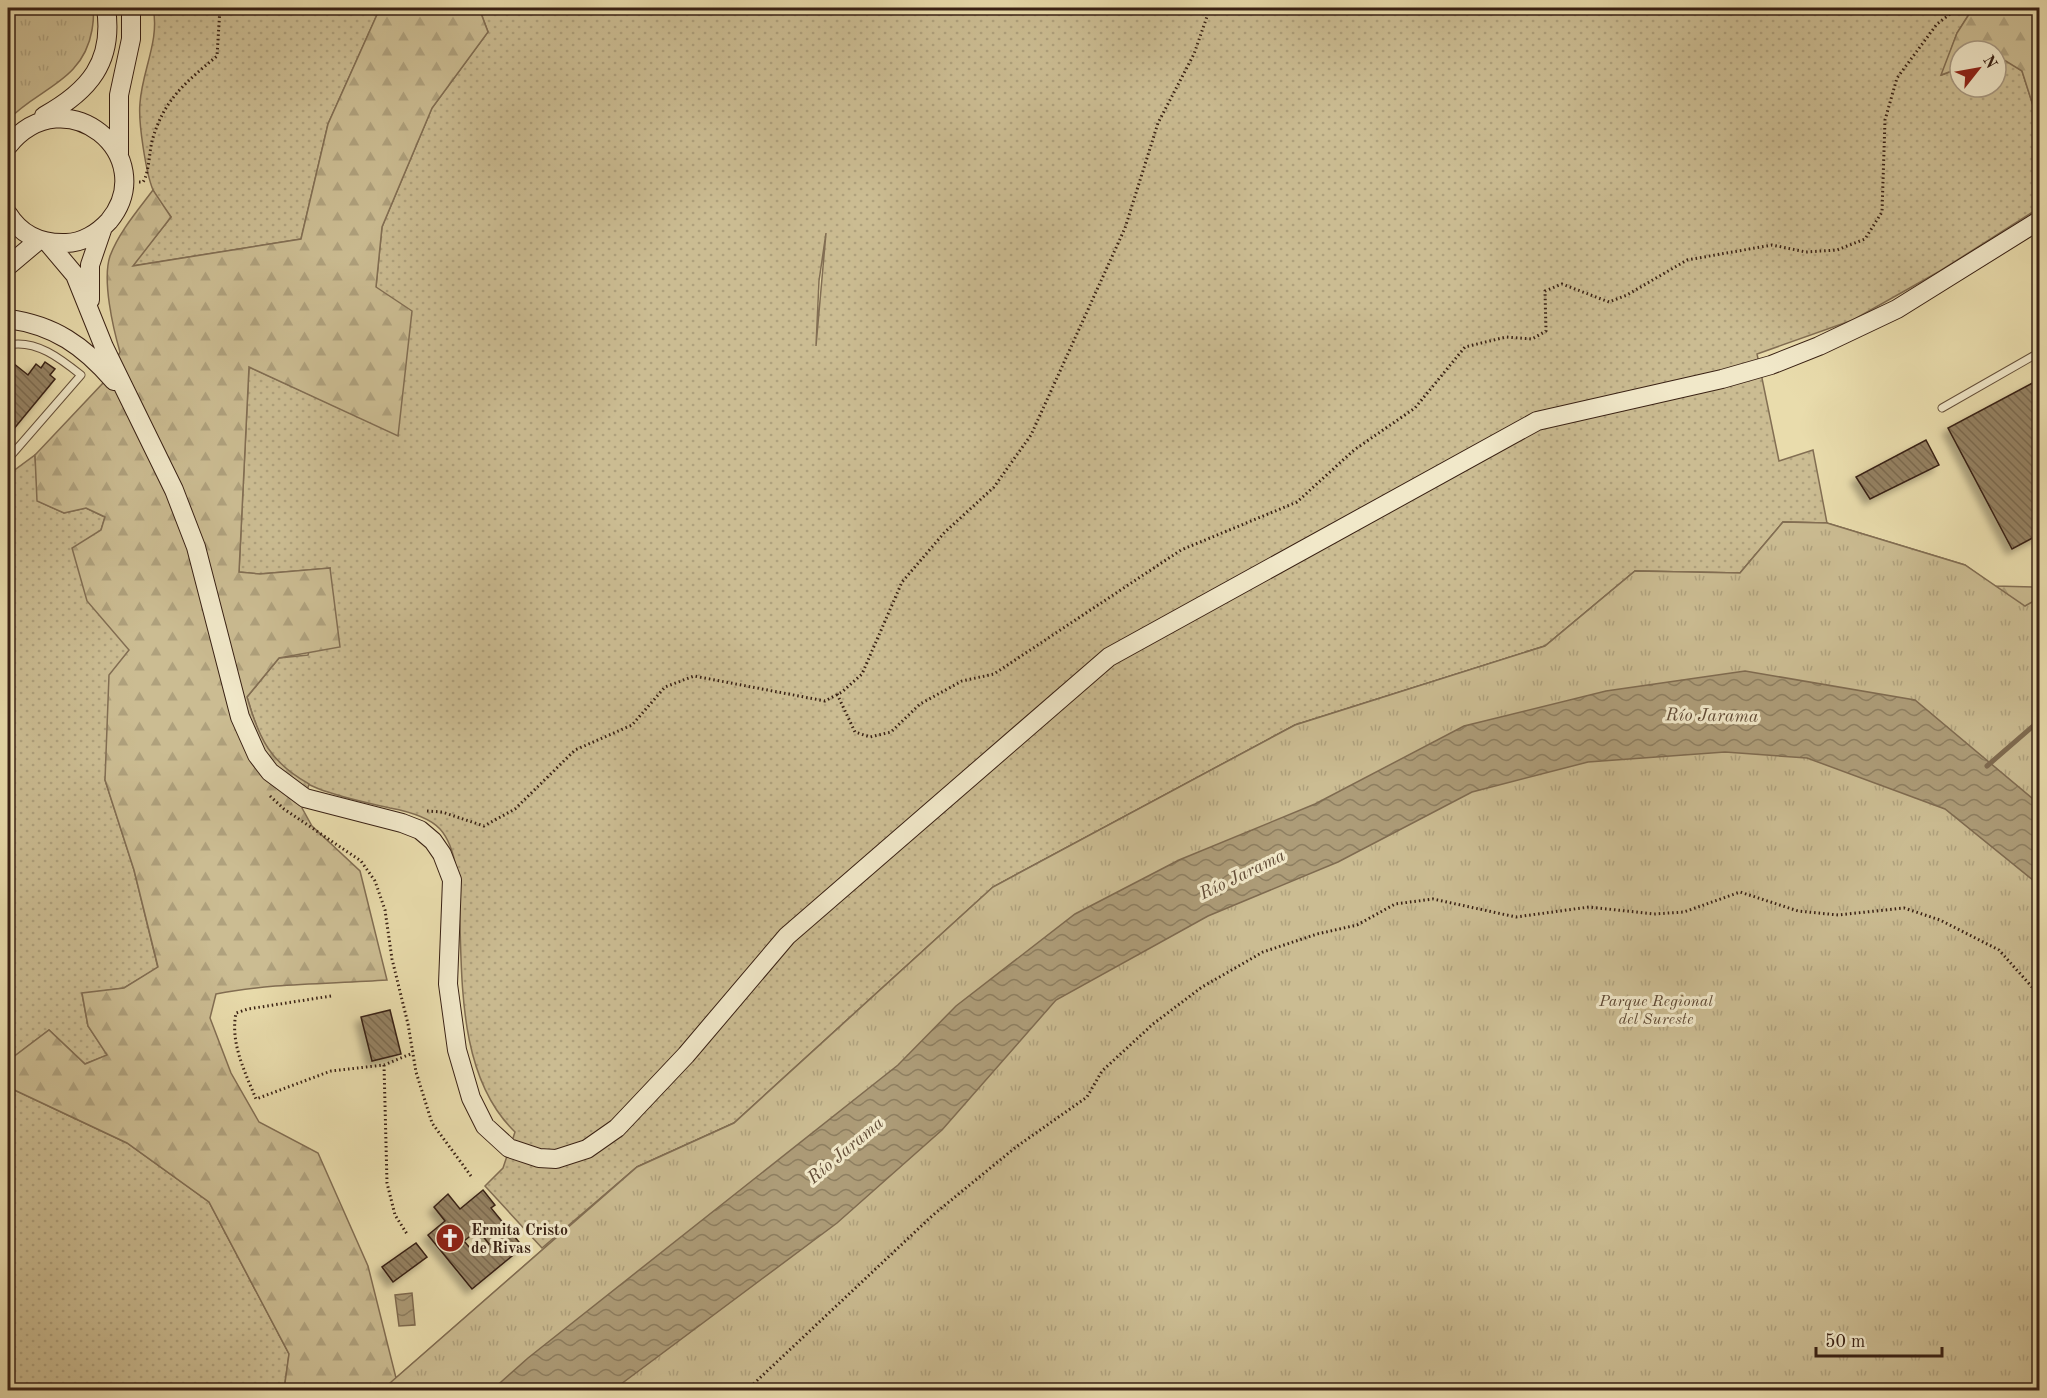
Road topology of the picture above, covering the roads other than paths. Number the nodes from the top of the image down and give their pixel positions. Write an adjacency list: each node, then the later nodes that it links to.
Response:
1 (106, 8): 3 (main road)
2 (130, 8): 5 (main road)
3 (29, 125): 4 (main road); 5 (main road)
4 (8, 146)
5 (120, 159): 8 (main road)
6 (8, 214): 9 (main road)
7 (2040, 220): 15 (main road)
8 (103, 227): 9 (main road); 12 (main road)
9 (44, 242): 10 (main road); 12 (main road)
10 (8, 266)
11 (8, 319): 15 (main road)
12 (93, 323): 15 (main road)
13 (8, 345): 17 (lane)
14 (2040, 352): 16 (lane)
15 (132, 405)
16 (1942, 408)
17 (8, 459)

